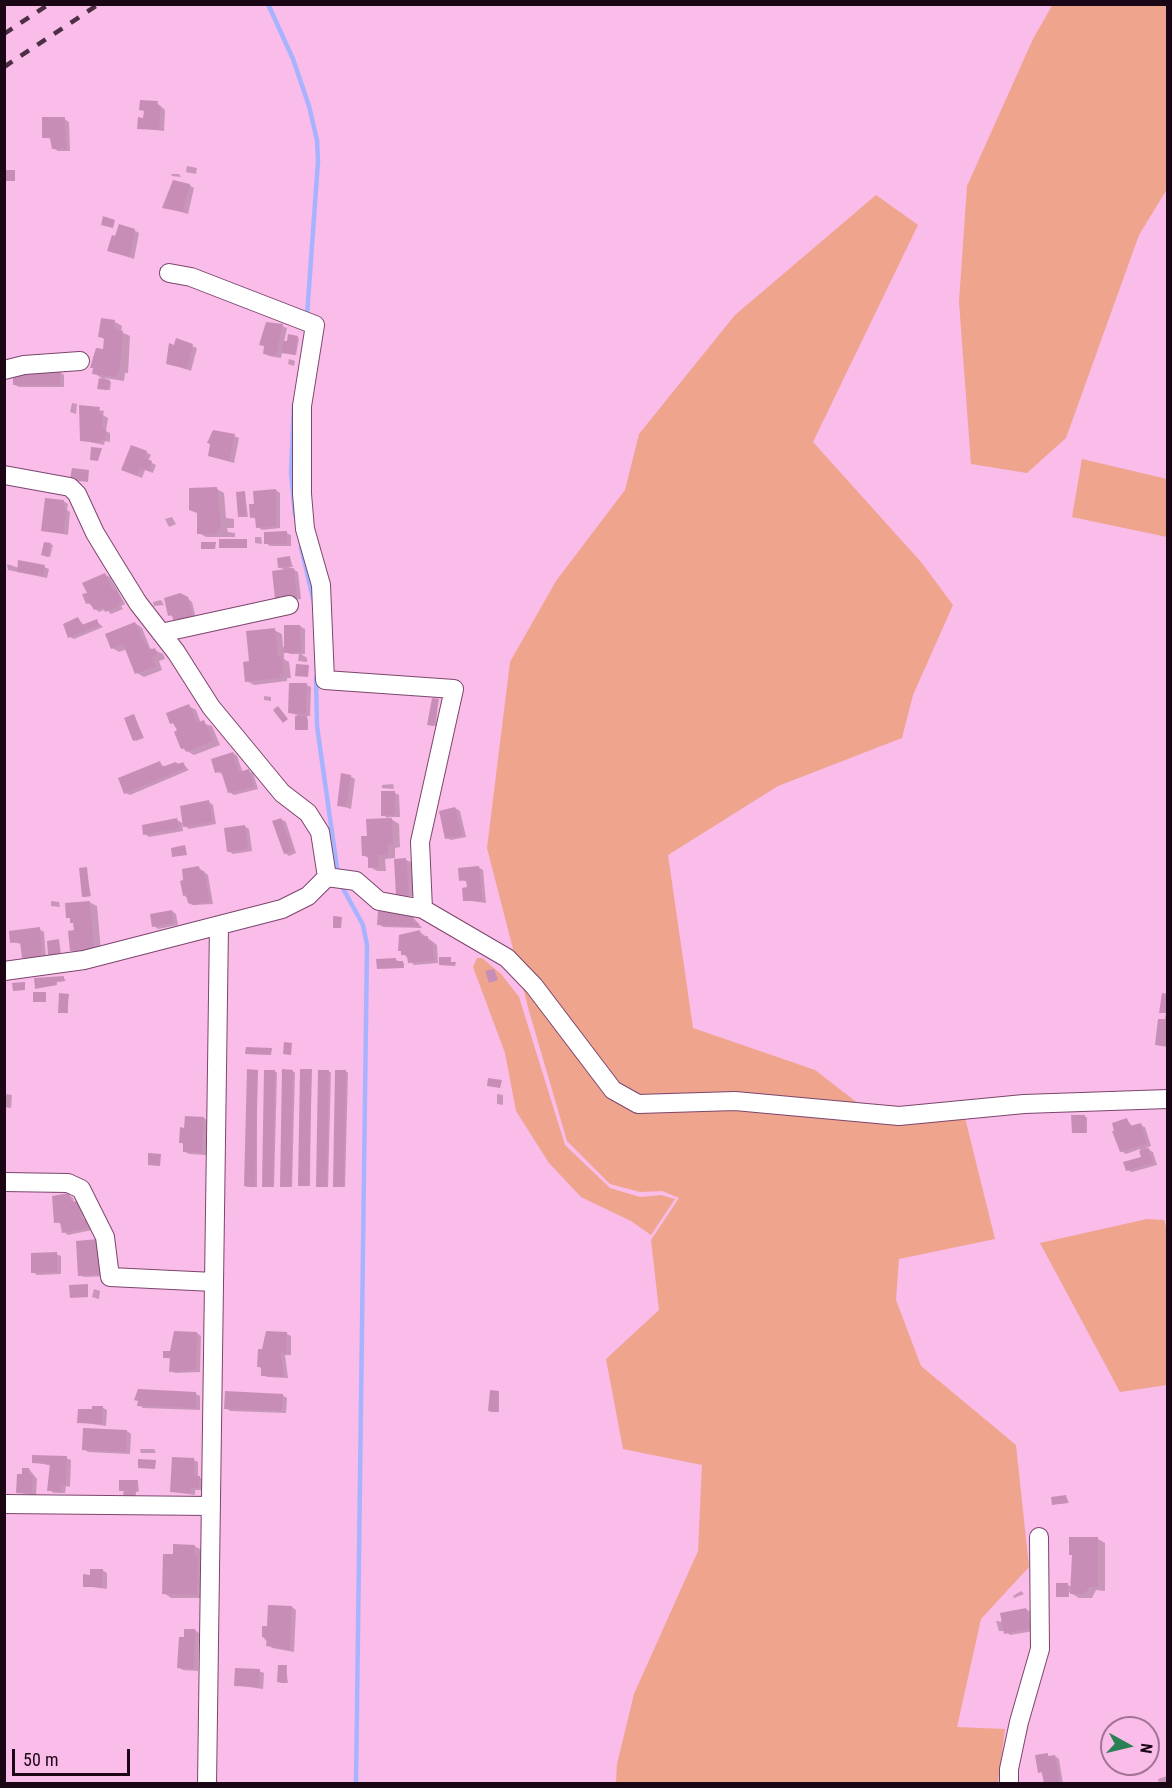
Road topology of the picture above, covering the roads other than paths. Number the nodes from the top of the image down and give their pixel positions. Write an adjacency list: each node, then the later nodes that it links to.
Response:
1 (169, 273): 8 (street)
2 (80, 361): 3 (street)
3 (4, 370)
4 (4, 475): 6 (street)
5 (289, 605): 6 (street)
6 (161, 633): 7 (street)
7 (327, 877): 8 (street); 9 (street)
8 (423, 909): 11 (street)
9 (219, 925): 10 (street); 13 (street)
10 (4, 972)
11 (1167, 1099)
12 (4, 1182): 13 (street)
13 (214, 1282): 15 (street)
14 (4, 1504): 15 (street)
15 (211, 1506): 17 (street)
16 (1039, 1537): 18 (street)
17 (207, 1784)
18 (1009, 1784)

